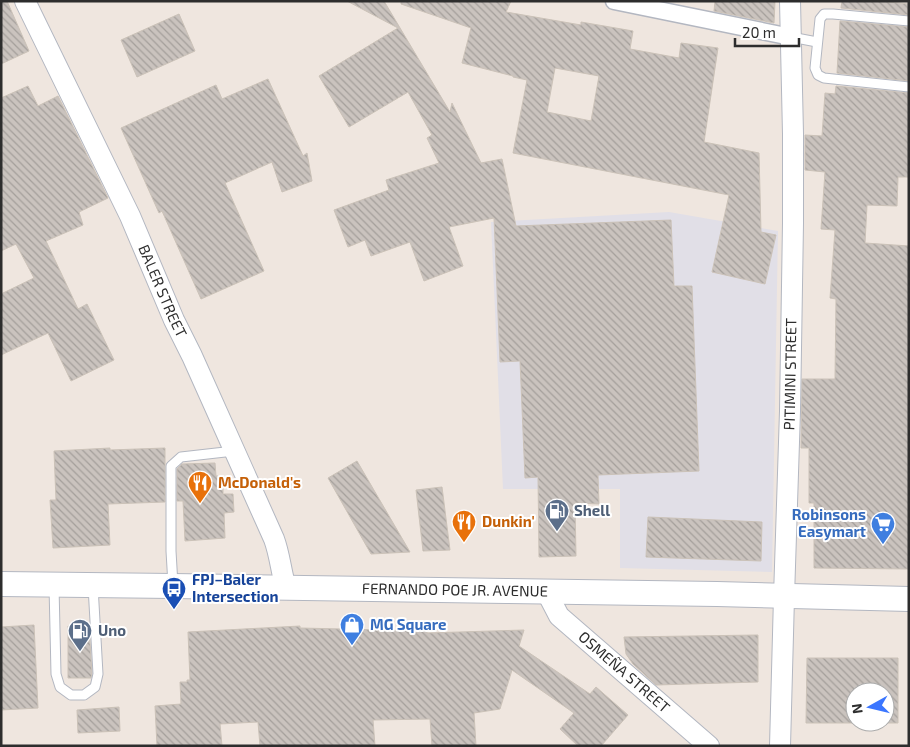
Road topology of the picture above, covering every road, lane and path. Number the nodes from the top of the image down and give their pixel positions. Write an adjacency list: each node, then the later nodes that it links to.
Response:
1 (25, 1): 8 (street, BALER STREET)
2 (614, 1): 5 (street)
3 (790, 1): 5 (street, PITIMINI STREET)
4 (909, 21): 6 (lane)
5 (791, 37): 6 (lane); 15 (street, PITIMINI STREET)
6 (817, 42): 7 (lane)
7 (909, 87)
8 (235, 451): 12 (lane); 13 (street, BALER STREET)
9 (1, 584): 10 (main road, FERNANDO POE JR. AVENUE)
10 (54, 585): 11 (main road, FERNANDO POE JR. AVENUE); 11 (lane)
11 (92, 585): 12 (main road, FERNANDO POE JR. AVENUE)
12 (173, 586): 13 (main road, FERNANDO POE JR. AVENUE)
13 (286, 588): 14 (main road, FERNANDO POE JR. AVENUE)
14 (546, 592): 15 (main road, FERNANDO POE JR. AVENUE); 17 (street, OSMEÑA STREET)
15 (784, 596): 16 (main road, FERNANDO POE JR. AVENUE); 18 (street, PITIMINI STREET)
16 (909, 599)
17 (710, 746)
18 (780, 746)

